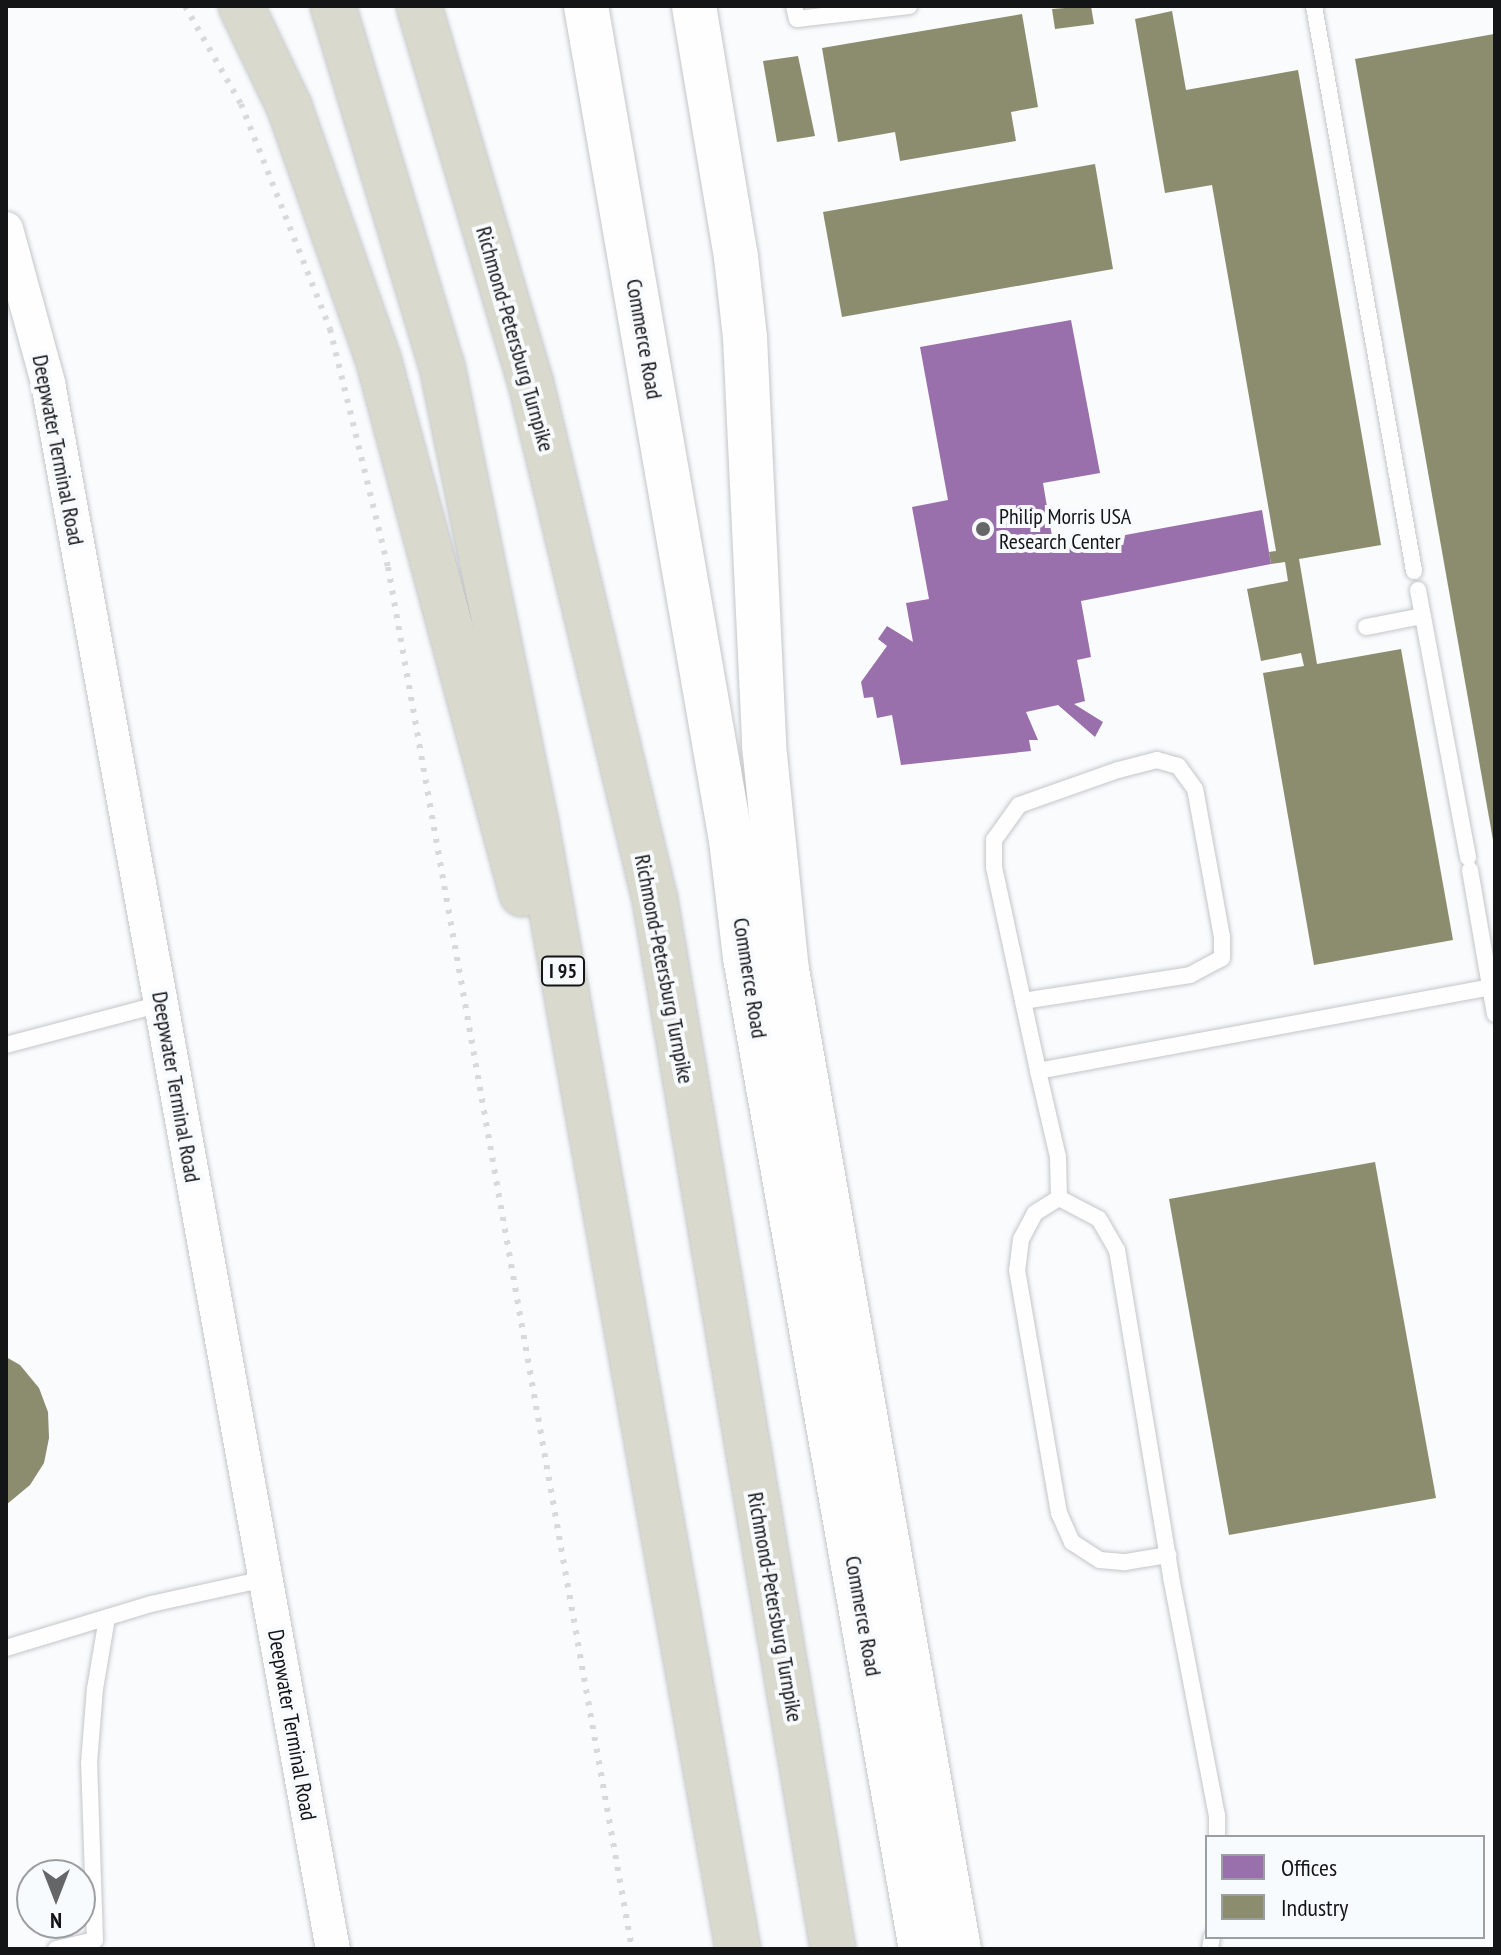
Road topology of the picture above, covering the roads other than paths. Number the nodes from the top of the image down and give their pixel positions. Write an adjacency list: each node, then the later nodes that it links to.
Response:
1 (241, 6): 21 (highway)
2 (333, 6): 21 (highway, I 95)
3 (419, 6): 30 (highway, Richmond-Petersburg Turnpike)
4 (586, 6): 31 (main road, Commerce Road)
5 (694, 6): 32 (main road, Commerce Road)
6 (794, 6): 7 (lane)
7 (909, 6)
8 (1314, 6): 10 (lane)
9 (6, 229): 16 (street, Deepwater Terminal Road)
10 (1414, 571)
11 (1418, 590): 12 (lane)
12 (1422, 616): 13 (lane); 14 (lane)
13 (1366, 627)
14 (1493, 986): 17 (lane); 19 (lane)
15 (1023, 1001): 15 (lane); 19 (lane)
16 (161, 1004): 18 (lane); 23 (street, Deepwater Terminal Road)
17 (1495, 1014)
18 (6, 1045)
19 (1038, 1071): 20 (lane)
20 (1059, 1198): 22 (lane); 22 (lane)
21 (613, 1242): 29 (highway, I 95)
22 (1168, 1555): 26 (lane)
23 (265, 1579): 24 (lane); 28 (street, Deepwater Terminal Road)
24 (107, 1618): 25 (lane); 27 (lane)
25 (6, 1648)
26 (1217, 1835)
27 (56, 1949)
28 (333, 1949)
29 (738, 1949)
30 (833, 1949)
31 (921, 1949)
32 (959, 1949)

